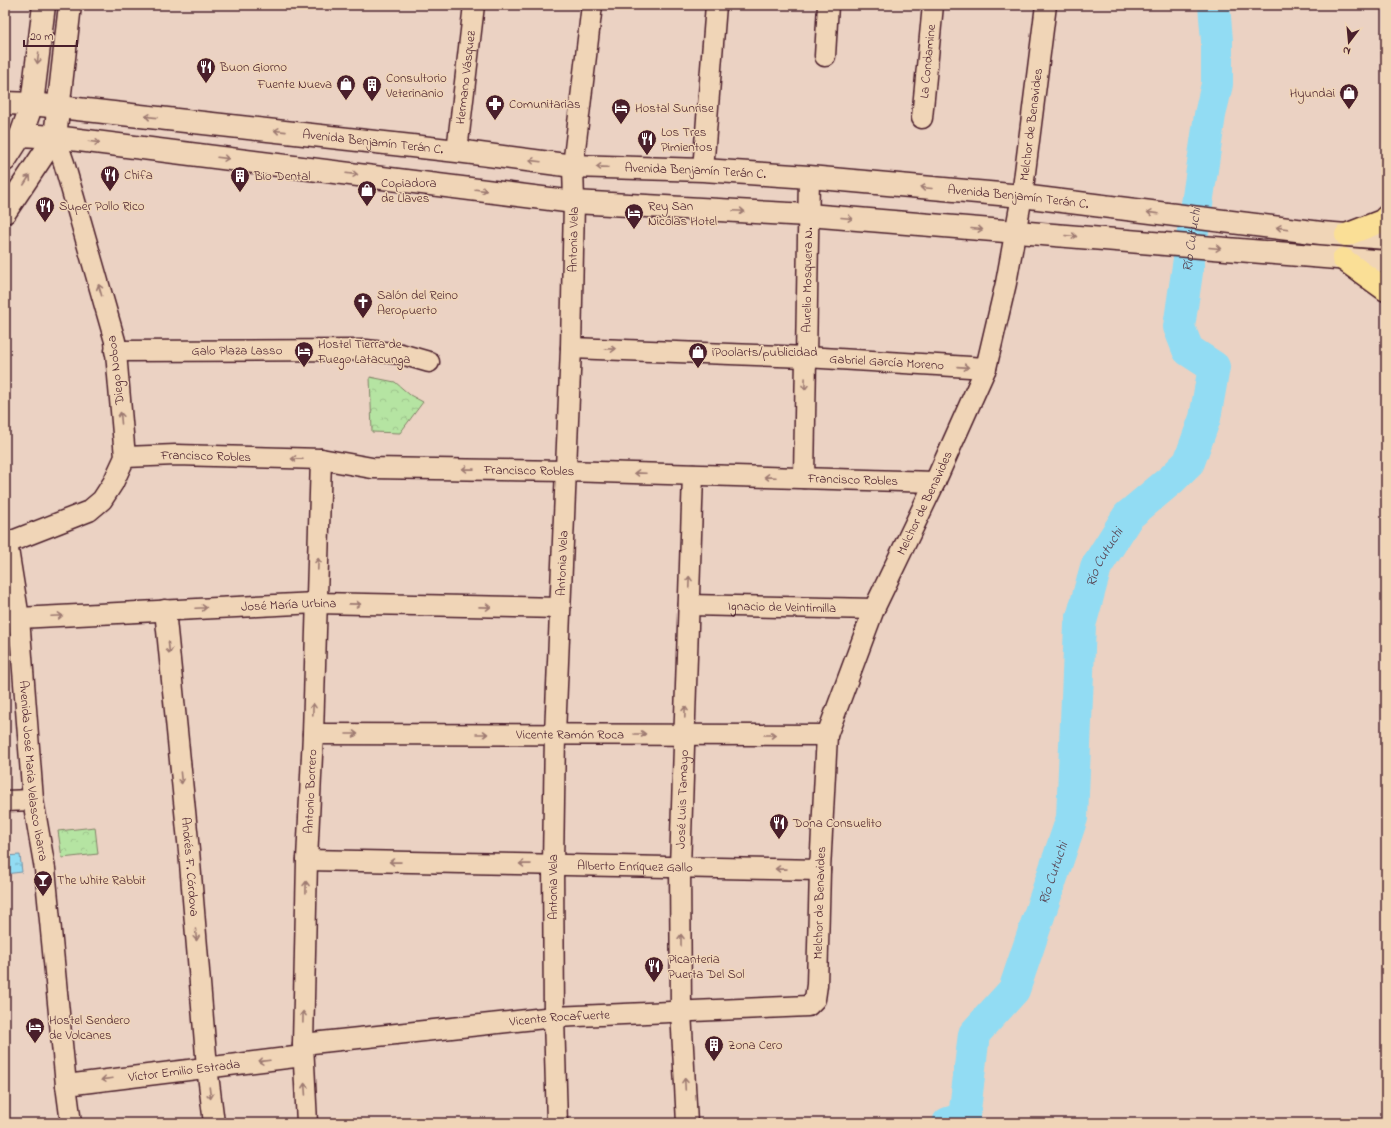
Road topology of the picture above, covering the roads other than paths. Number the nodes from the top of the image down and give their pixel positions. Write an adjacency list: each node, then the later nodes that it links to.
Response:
1 (44, 5): 11 (main road, one-way to 11)
2 (70, 5): 12 (main road)
3 (474, 5): 16 (street, Hermano Vásquez)
4 (592, 5): 18 (street, Antonia Vela)
5 (716, 5): 19 (street)
6 (828, 5): 9 (street)
7 (933, 5): 13 (street, La Condamine)
8 (1046, 5): 21 (street, Melchor de Benavides)
9 (825, 56)
10 (5, 103): 11 (main road, Avenida Benjamín Terán C.)
11 (32, 104): 12 (main road, Avenida Benjamín Terán C.); 14 (main road)
12 (59, 106): 15 (main road); 16 (main road, Avenida Benjamín Terán C., one-way to 12)
13 (922, 118)
14 (13, 134): 15 (main road); 17 (main road)
15 (55, 137): 22 (main road, one-way to 22); 23 (main road, one-way to 15); 33 (street, Diego Noboa, one-way to 15)
16 (457, 151): 18 (main road, Avenida Benjamín Terán C., one-way to 16)
17 (5, 160)
18 (573, 166): 19 (main road, Avenida Benjamín Terán C., one-way to 18); 22 (street, Antonia Vela)
19 (703, 170): 20 (main road, Avenida Benjamín Terán C.)
20 (809, 177): 21 (main road, Avenida Benjamín Terán C., one-way to 20); 24 (street, Aurelio Mosquera N.)
21 (1028, 198): 26 (street, Melchor de Benavides); 27 (main road, Avenida Benjamín Terán C., one-way to 21)
22 (574, 202): 24 (main road, one-way to 24); 32 (street, Antonia Vela)
23 (5, 212)
24 (808, 215): 26 (main road, one-way to 26); 34 (street, Aurelio Mosquera N.)
25 (1386, 217): 27 (main road)
26 (1024, 232): 29 (main road, one-way to 29); 36 (street, Melchor de Benavides)
27 (1346, 235): 28 (main road, Avenida Benjamín Terán C.)
28 (1386, 238)
29 (1343, 259): 30 (main road); 31 (main road)
30 (1386, 262)
31 (1386, 290)
32 (571, 348): 34 (street, Gabriel García Moreno, one-way to 34); 39 (street, Antonia Vela)
33 (115, 351): 35 (street, Galo Plaza Lasso); 37 (street, Diego Noboa, one-way to 33)
34 (806, 357): 36 (street, Gabriel García Moreno, one-way to 36); 41 (street, Aurelio Mosquera N., one-way to 41)
35 (429, 362)
36 (986, 368): 42 (street, Melchor de Benavides)
37 (125, 457): 38 (street, Francisco Robles, one-way to 37); 43 (street)
38 (321, 459): 39 (street, Francisco Robles, one-way to 38); 44 (street, Antonio Borrero, one-way to 38)
39 (565, 471): 40 (street, Francisco Robles, one-way to 39); 46 (street, Antonia Vela)
40 (693, 475): 41 (street, Francisco Robles, one-way to 40); 45 (street, José Luis Tamayo, one-way to 40)
41 (804, 478): 42 (street, Francisco Robles)
42 (935, 482): 47 (street, Melchor de Benavides)
43 (6, 541): 49 (street, Avenida José Maria Velasco Ibarra)
44 (316, 603): 46 (street, José María Urbina, one-way to 46); 48 (street, José María Urbina, one-way to 44); 50 (street, Antonio Borrero, one-way to 44)
45 (689, 605): 47 (street, Ignacio de Veintimilla); 52 (street, José Luis Tamayo, one-way to 45)
46 (560, 608): 51 (street, Antonia Vela)
47 (874, 609): 53 (street, Melchor de Benavides)
48 (165, 610): 49 (street, José María Urbina, one-way to 48); 64 (street, Andrés F. Córdova, one-way to 64)
49 (18, 618): 54 (street, Avenida José Maria Velasco Ibarra)
50 (313, 734): 51 (street, Vicente Ramón Roca, one-way to 51); 56 (street, Antonio Borrero)
51 (555, 734): 52 (street, Vicente Ramón Roca, one-way to 52); 57 (street, Antonia Vela)
52 (685, 734): 53 (street, Vicente Ramón Roca, one-way to 53); 58 (street, José Luis Tamayo)
53 (827, 735): 59 (street, Melchor de Benavides)
54 (33, 800): 55 (street); 65 (street, Avenida José Maria Velasco Ibarra)
55 (5, 801)
56 (307, 860): 57 (street, Alberto Enríquez Gallo, one-way to 56); 63 (street, Antonio Borrero, one-way to 56)
57 (553, 865): 58 (street, Alberto Enríquez Gallo); 62 (street, Antonia Vela)
58 (680, 867): 59 (street, Alberto Enríquez Gallo, one-way to 58); 61 (street, José Luis Tamayo, one-way to 58)
59 (820, 870): 60 (street, Melchor de Benavides)
60 (815, 999): 61 (street, Vicente Rocafuerte)
61 (681, 1011): 62 (street, Vicente Rocafuerte); 70 (street, José Luis Tamayo, one-way to 61)
62 (554, 1017): 63 (street, Vicente Rocafuerte); 69 (street, Antonia Vela)
63 (303, 1050): 64 (street, Víctor Emilio Estrada, one-way to 64); 68 (street, Antonio Borrero, one-way to 63)
64 (207, 1067): 65 (street, Víctor Emilio Estrada, one-way to 65); 67 (street, Andrés F. Córdova, one-way to 67)
65 (66, 1085): 66 (street, Avenida José Maria Velasco Ibarra)
66 (71, 1123)
67 (214, 1123)
68 (307, 1123)
69 (557, 1123)
70 (687, 1123)

